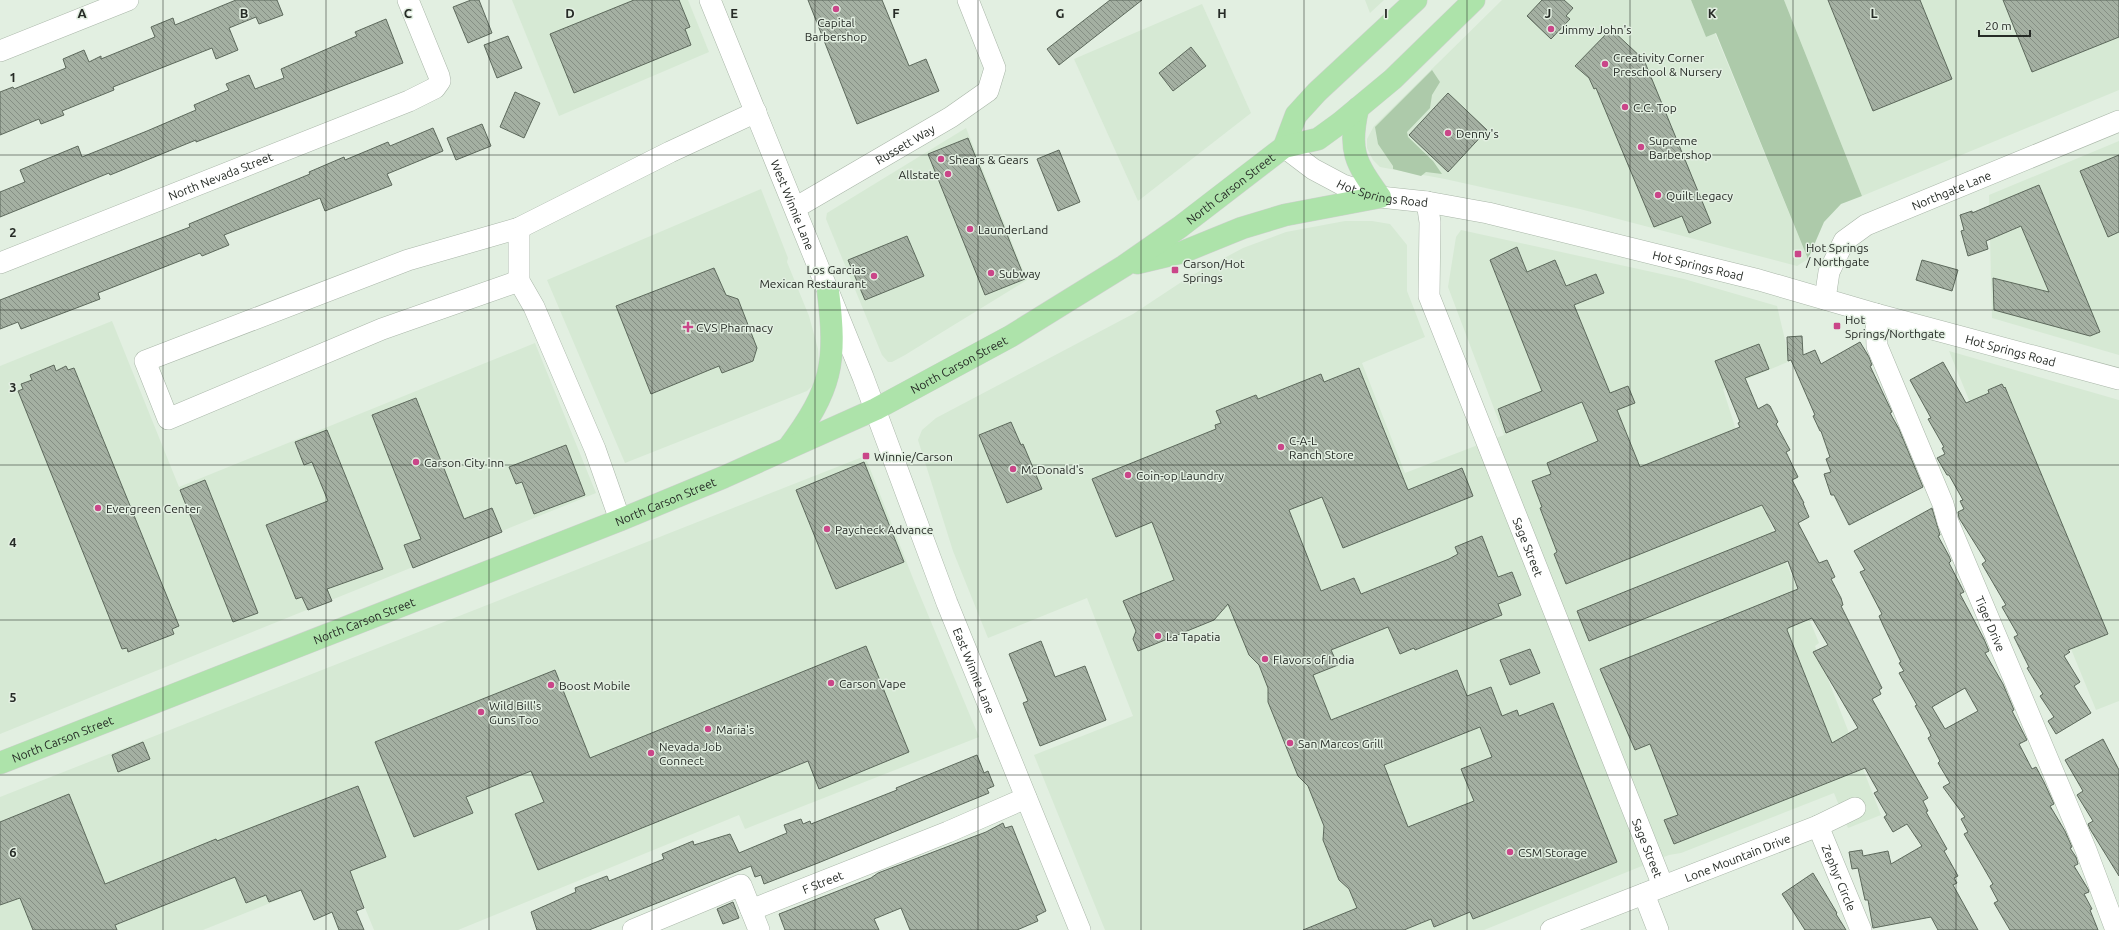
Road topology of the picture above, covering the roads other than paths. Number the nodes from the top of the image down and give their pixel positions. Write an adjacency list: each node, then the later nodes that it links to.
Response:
1 (128, 0): 7 (street)
2 (408, 0): 16 (street, North Nevada Street)
3 (710, 0): 9 (street, West Winnie Lane)
4 (968, 0): 14 (street, Russett Way)
5 (1416, 0): 11 (main road, North Carson Street)
6 (1474, 0): 8 (main road, North Carson Street)
7 (0, 51)
8 (1358, 108): 11 (main road, North Carson Street); 12 (main road)
9 (756, 112): 14 (street, West Winnie Lane); 15 (street)
10 (2119, 121): 20 (street, Northgate Lane)
11 (1284, 147): 12 (street, Hot Springs Road); 17 (main road, North Carson Street)
12 (1380, 197): 13 (street, Hot Springs Road); 17 (main road)
13 (1426, 202): 20 (street, Hot Springs Road); 30 (street, Sage Street)
14 (795, 208): 19 (street, West Winnie Lane)
15 (519, 228): 18 (street); 18 (street)
16 (0, 263)
17 (1124, 266): 23 (main road, North Carson Street)
18 (519, 281): 25 (street)
19 (828, 291): 23 (street, West Winnie Lane); 24 (main road)
20 (1825, 299): 21 (street, Hot Springs Road)
21 (1876, 314): 22 (street, Hot Springs Road); 39 (street, Tiger Drive)
22 (2119, 379)
23 (876, 409): 24 (main road, North Carson Street); 27 (street, East Winnie Lane)
24 (788, 449): 25 (main road, North Carson Street)
25 (620, 520): 26 (main road, North Carson Street)
26 (0, 763)
27 (1026, 798): 32 (street, F Street); 35 (street, East Winnie Lane)
28 (1855, 808): 29 (street, Lone Mountain Drive)
29 (1818, 826): 30 (street, Lone Mountain Drive); 38 (street, Zephyr Circle)
30 (1664, 886): 31 (street, Lone Mountain Drive)
31 (1644, 894): 36 (street, Lone Mountain Drive); 37 (street)
32 (751, 910): 33 (street); 34 (street)
33 (633, 930)
34 (759, 930)
35 (1080, 930)
36 (1551, 930)
37 (1658, 930)
38 (1860, 930)
39 (2116, 930)

